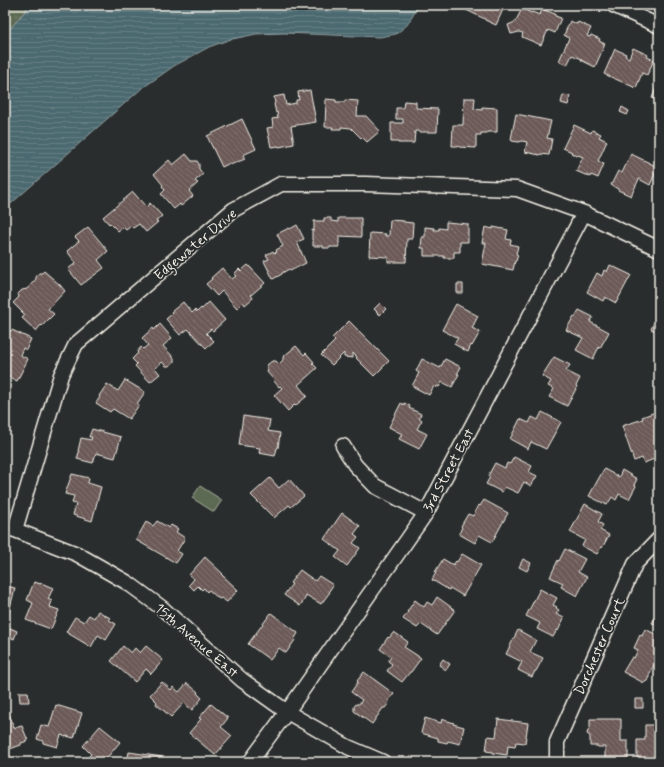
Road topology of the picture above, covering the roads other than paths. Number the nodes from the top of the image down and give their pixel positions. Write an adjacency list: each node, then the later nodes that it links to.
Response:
1 (613, 5): 2 (street)
2 (659, 26)
3 (584, 212): 4 (street, Edgewater Drive); 6 (street, 3rd Street East); 7 (street, Edgewater Drive)
4 (659, 249)
5 (343, 446): 6 (street)
6 (426, 513): 9 (street, 3rd Street East)
7 (10, 529): 9 (street, 15th Avenue East)
8 (659, 538): 12 (street, Dorchester Court)
9 (287, 712): 10 (street, 3rd Street East); 11 (street, 15th Avenue East)
10 (250, 762)
11 (383, 762)
12 (557, 762)

